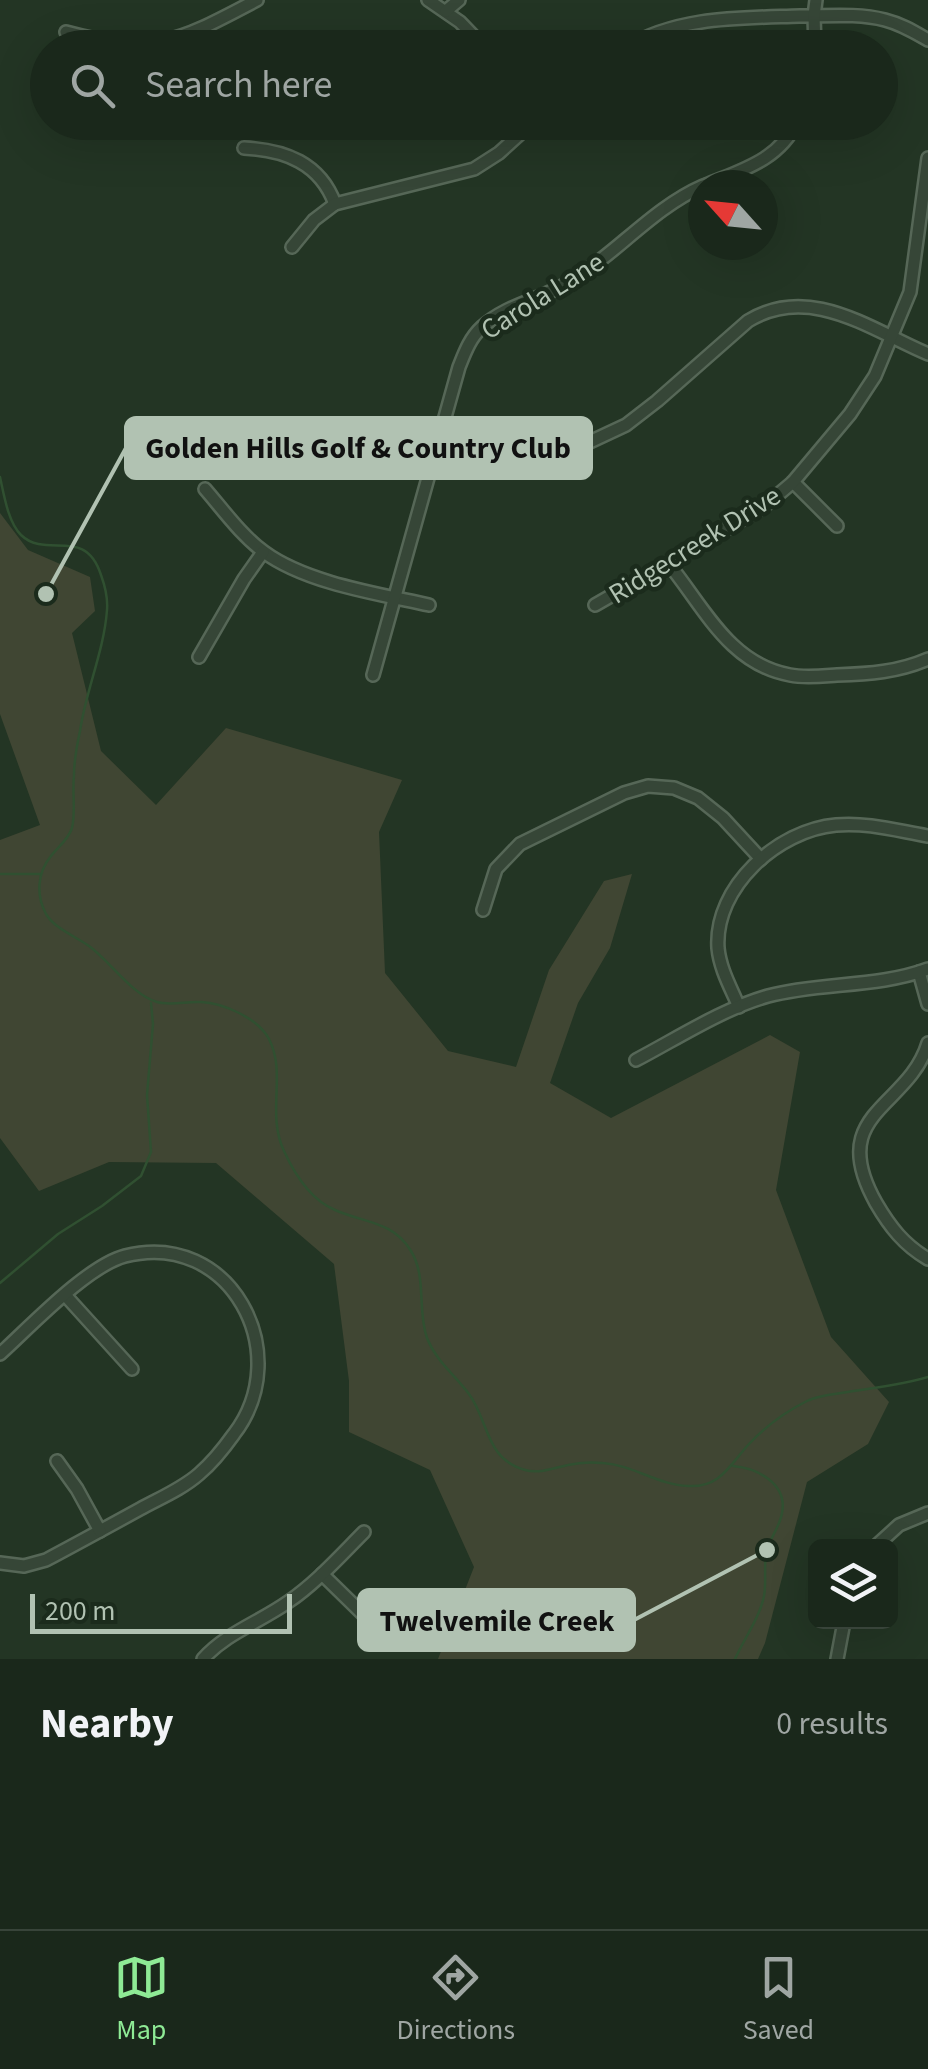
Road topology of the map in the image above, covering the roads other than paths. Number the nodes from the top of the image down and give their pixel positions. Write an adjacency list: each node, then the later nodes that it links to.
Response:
1 (257, 0): 7 (street)
2 (428, 0): 5 (street)
3 (459, 0): 5 (street)
4 (816, 0): 6 (street)
5 (446, 11): 8 (street)
6 (814, 16): 9 (street); 10 (street); 11 (street)
7 (201, 30)
8 (466, 30)
9 (660, 30)
10 (814, 30)
11 (928, 40)
12 (514, 140): 18 (street)
13 (786, 140): 16 (street, Carola Lane)
14 (244, 148): 18 (street)
15 (928, 158): 20 (street, Ridgecreek Drive)
16 (742, 170)
17 (688, 194): 23 (street, Carola Lane)
18 (336, 204): 19 (street)
19 (292, 247)
20 (891, 338): 21 (street); 23 (street); 24 (street, Ridgecreek Drive)
21 (928, 354)
22 (369, 430): 23 (street)
23 (436, 450): 29 (street, Carola Lane)
24 (793, 482): 26 (street); 28 (street, Ridgecreek Drive)
25 (206, 489): 27 (street)
26 (836, 526)
27 (263, 552): 29 (street); 32 (street)
28 (668, 563): 31 (street, Ridgecreek Drive); 33 (street)
29 (395, 598): 30 (street); 34 (street, Carola Lane)
30 (430, 605)
31 (595, 605)
32 (200, 657)
33 (928, 659)
34 (373, 676)
35 (928, 836): 36 (street)
36 (761, 858): 37 (street); 40 (street)
37 (483, 910)
38 (924, 971): 39 (street); 40 (street)
39 (928, 1004)
40 (739, 1006): 42 (street)
41 (928, 1043): 43 (street)
42 (636, 1060)
43 (928, 1258)
44 (66, 1295): 45 (street); 46 (street); 49 (street)
45 (0, 1354)
46 (132, 1370)
47 (56, 1461): 49 (street)
48 (928, 1513): 51 (street)
49 (100, 1530): 52 (street)
50 (364, 1532): 53 (street)
51 (884, 1539)
52 (0, 1562)
53 (322, 1574): 54 (street); 56 (street)
54 (370, 1621)
55 (843, 1629): 57 (street)
56 (202, 1659)
57 (837, 1659)

